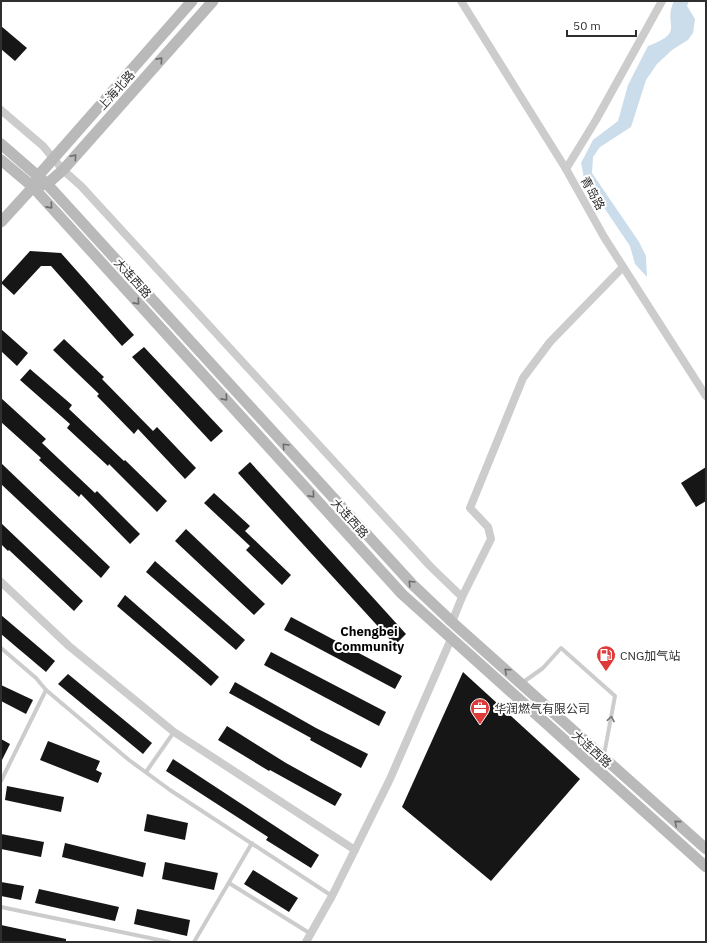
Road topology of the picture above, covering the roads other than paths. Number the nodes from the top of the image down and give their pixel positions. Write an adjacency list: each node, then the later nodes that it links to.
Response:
1 (213, 1): 5 (main road, 上海北路)
2 (461, 1): 10 (street, 青岛路)
3 (662, 1): 10 (street)
4 (190, 2): 5 (main road); 8 (main road, 上海北路)
5 (200, 16): 11 (main road, 上海北路, one-way to 5)
6 (1, 110): 8 (street)
7 (1, 144): 12 (main road, 大连西路)
8 (52, 159): 11 (street); 12 (main road, 上海北路)
9 (1, 160): 14 (main road, 大连西路)
10 (566, 169): 16 (street, 青岛路)
11 (63, 170): 13 (main road, 上海北路); 19 (street)
12 (38, 176): 13 (main road, 大连西路); 14 (main road, 上海北路)
13 (47, 184): 14 (main road, 上海北路); 20 (main road, 大连西路, one-way to 13)
14 (33, 187): 15 (main road, 上海北路); 21 (main road, 大连西路, one-way to 21)
15 (1, 222)
16 (623, 267): 17 (street, 青岛路); 19 (street)
17 (706, 396)
18 (1, 582): 25 (street)
19 (462, 597): 20 (street)
20 (452, 622): 23 (main road, 大连西路, one-way to 20)
21 (450, 639): 31 (street); 32 (main road, 大连西路)
22 (1, 648): 24 (lane)
23 (521, 684): 26 (main road, 大连西路); 26 (lane, one-way to 23)
24 (46, 690): 27 (lane); 28 (lane)
25 (174, 732): 27 (lane); 31 (street)
26 (604, 758): 30 (main road, 大连西路, one-way to 26)
27 (146, 772): 29 (lane)
28 (1, 781)
29 (252, 843): 33 (lane); 34 (lane)
30 (706, 848)
31 (355, 850): 34 (street)
32 (706, 867)
33 (229, 883): 36 (lane); 38 (lane)
34 (332, 896): 36 (street)
35 (1, 907): 37 (lane)
36 (310, 934): 39 (street)
37 (169, 942)
38 (194, 942)
39 (306, 942)

